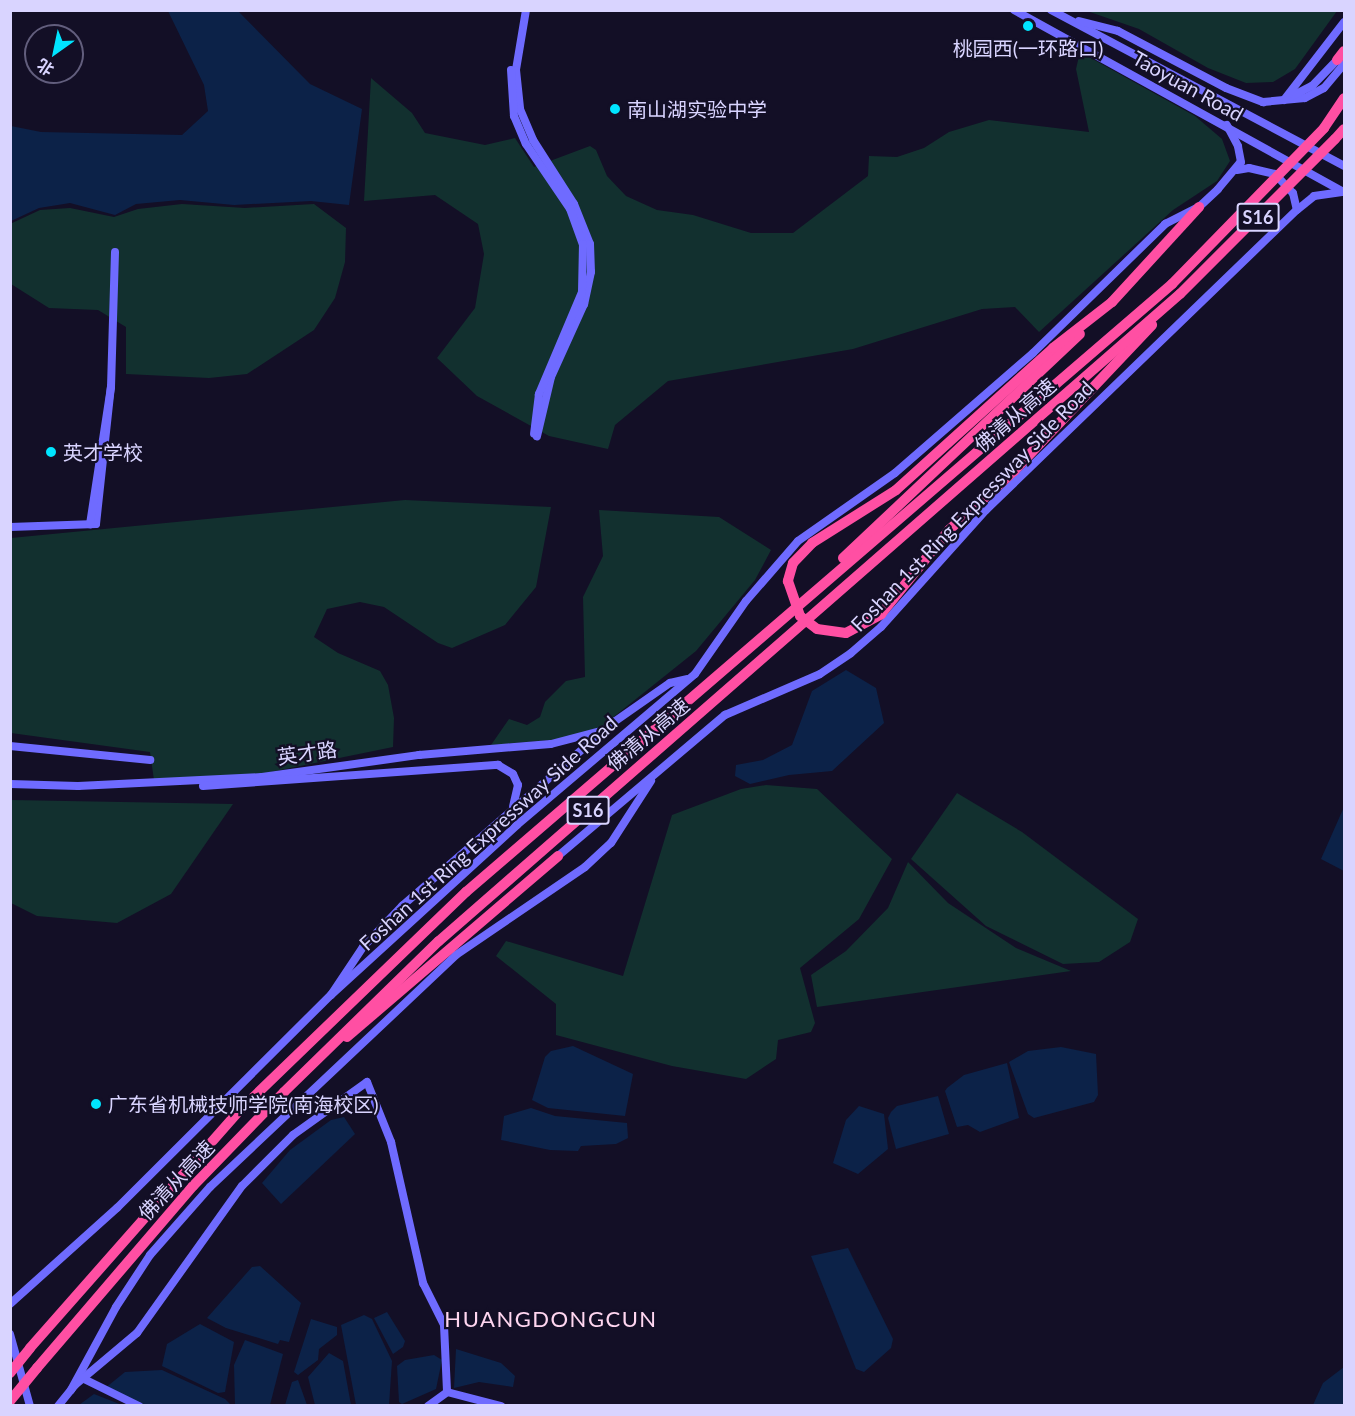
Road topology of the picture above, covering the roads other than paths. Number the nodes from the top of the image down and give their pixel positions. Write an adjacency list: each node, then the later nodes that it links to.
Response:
1 (520, 10): 2 (main road)
2 (526, 10)
3 (1014, 10): 12 (main road, Taoyuan Road)
4 (1051, 10): 5 (main road, Taoyuan Road)
5 (1064, 17): 10 (main road); 15 (main road, Taoyuan Road)
6 (1344, 22): 10 (main road)
7 (1344, 51): 8 (highway)
8 (1341, 62): 10 (main road)
9 (1344, 98): 13 (highway)
10 (1284, 100)
11 (1344, 106): 13 (highway, 佛清从高速 / S16)
12 (1227, 125): 16 (main road); 17 (main road, Taoyuan Road)
13 (1324, 128): 24 (highway, 佛清从高速 / S16, bridge)
14 (1344, 129): 22 (highway, 佛清从高速 / S16, bridge)
15 (1344, 166)
16 (1238, 170): 18 (main road); 19 (main road)
17 (1344, 192): 19 (main road, Foshan 1st Ring Expressway Side Road)
18 (1200, 207): 21 (highway); 25 (main road, Foshan 1st Ring Expressway Side Road)
19 (1297, 210): 29 (main road, Foshan 1st Ring Expressway Side Road)
20 (115, 252): 23 (main road)
21 (1112, 302): 22 (highway, bridge); 24 (highway)
22 (1170, 303): 34 (highway, 佛清从高速 / S16)
23 (10, 527)
24 (763, 634): 37 (highway, 佛清从高速 / S16, bridge)
25 (690, 678): 26 (main road); 33 (main road, Foshan 1st Ring Expressway Side Road)
26 (606, 728): 30 (main road, 英才路); 31 (main road)
27 (10, 746): 28 (main road)
28 (150, 760)
29 (656, 772): 32 (main road, Foshan 1st Ring Expressway Side Road); 39 (main road)
30 (10, 786): 31 (main road, 英才路)
31 (513, 808): 33 (main road)
32 (558, 856): 34 (highway)
33 (331, 994): 35 (main road)
34 (313, 1063): 41 (highway, 佛清从高速 / S16, bridge)
35 (10, 1304)
36 (10, 1334): 42 (main road)
37 (10, 1373)
38 (82, 1378): 39 (main road); 40 (main road); 44 (main road)
39 (71, 1390): 43 (main road)
40 (447, 1392): 45 (main road); 46 (main road)
41 (10, 1401)
42 (30, 1406)
43 (58, 1406)
44 (139, 1406)
45 (428, 1406)
46 (501, 1406)

